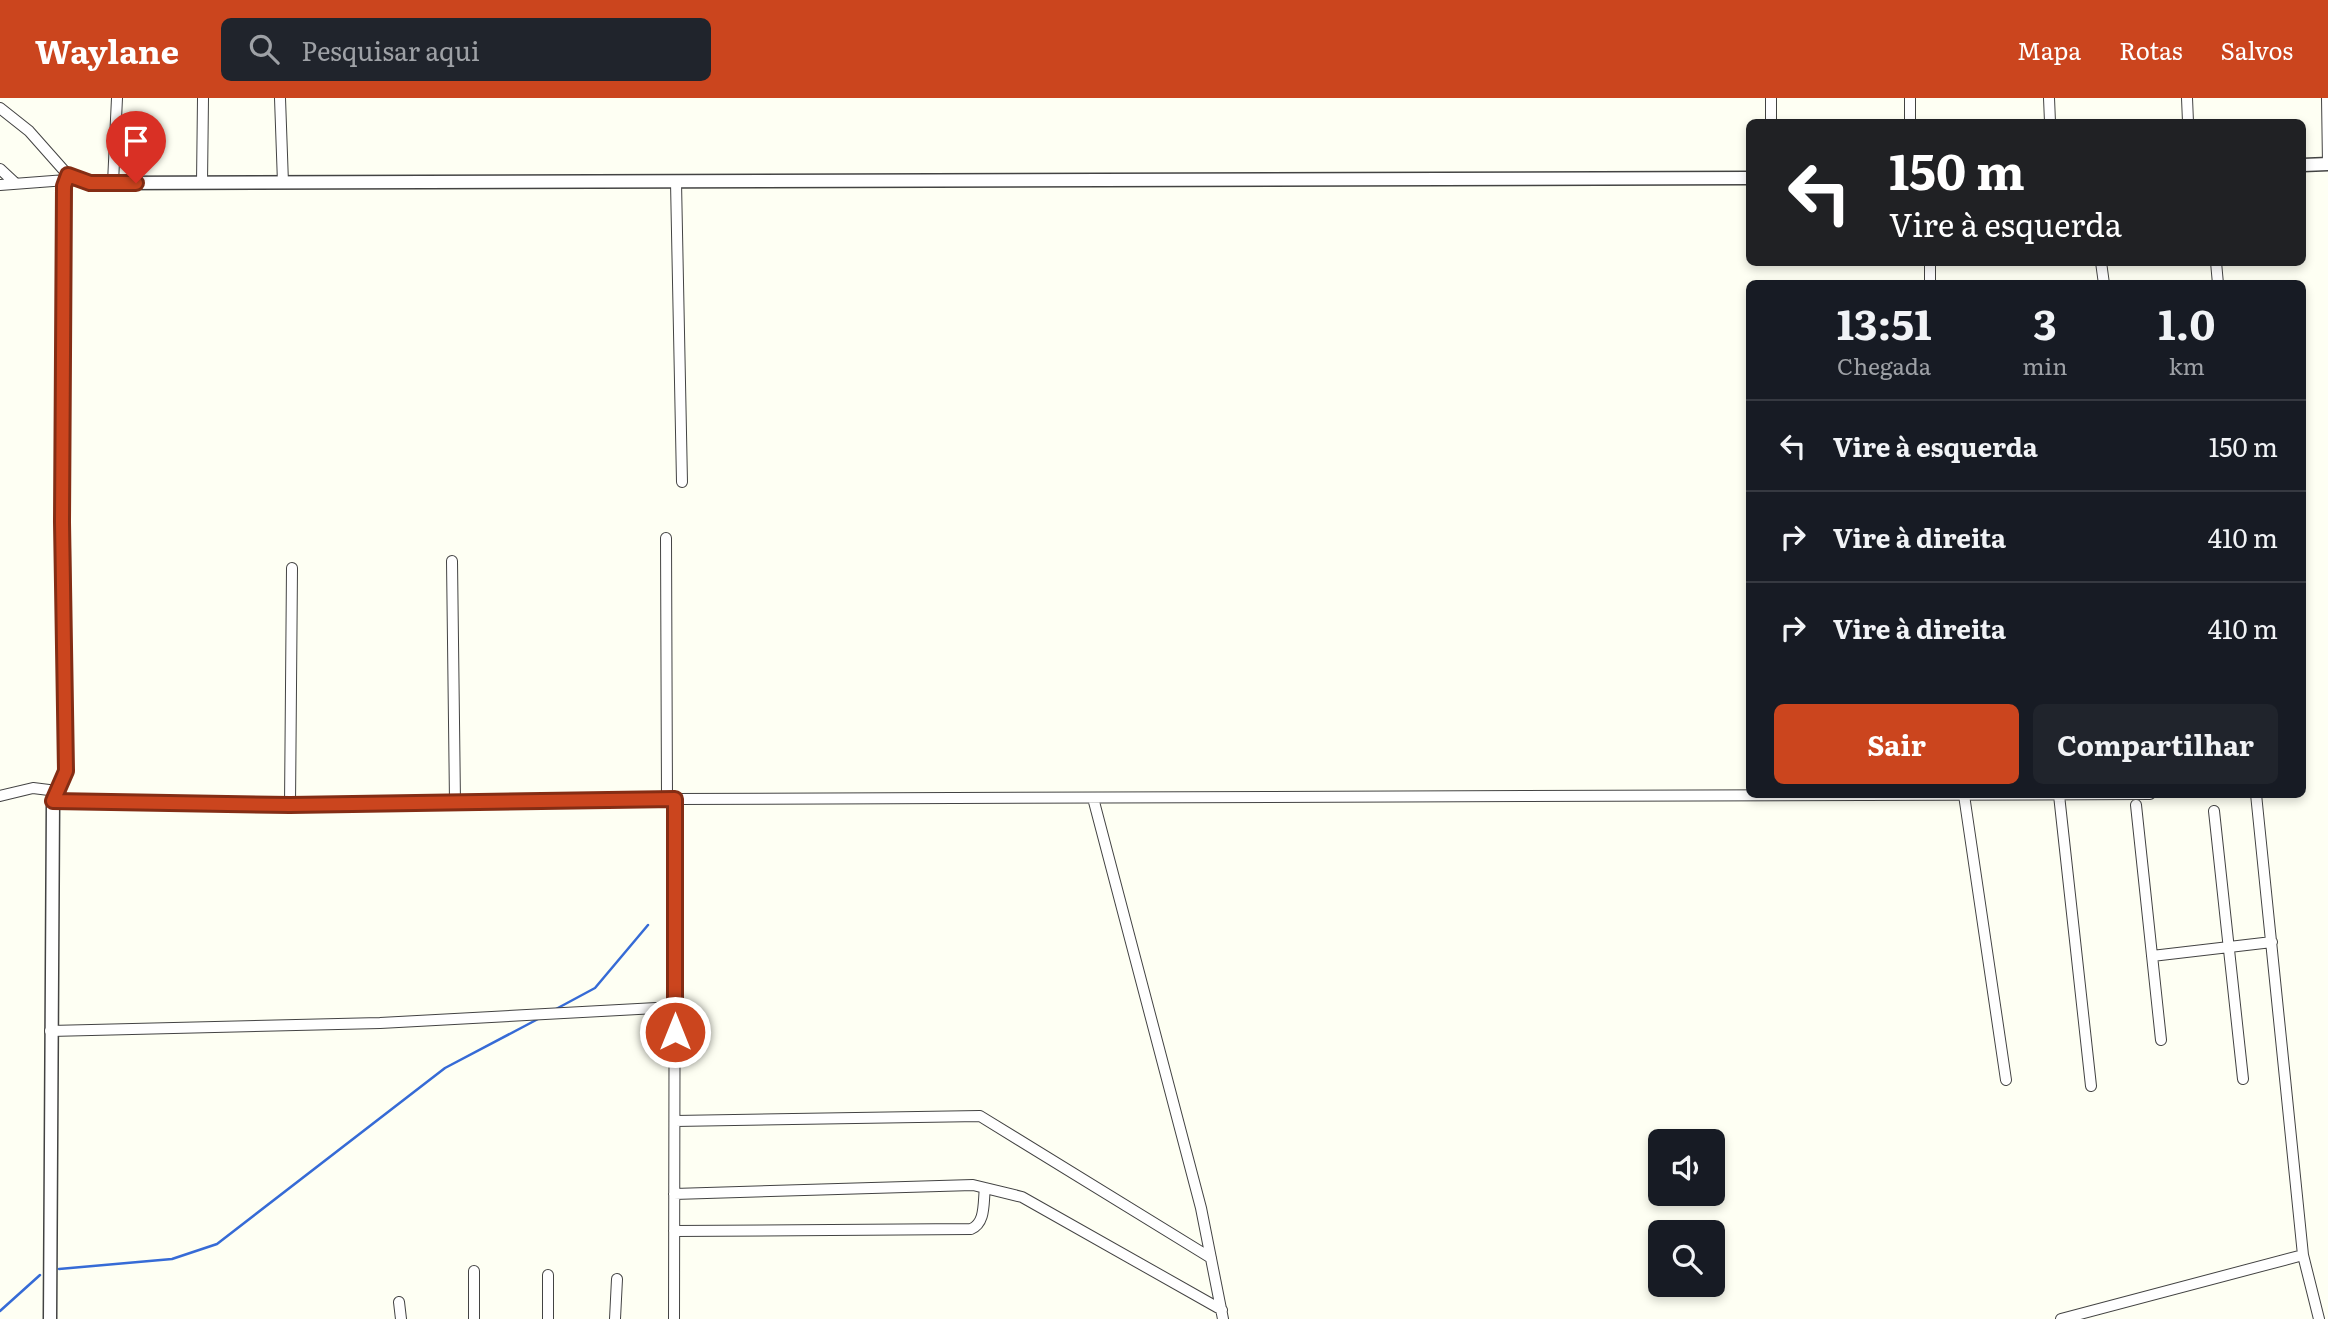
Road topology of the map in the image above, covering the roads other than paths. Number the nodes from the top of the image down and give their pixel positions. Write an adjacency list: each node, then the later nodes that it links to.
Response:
1 (117, 98): 21 (street)
2 (203, 98): 22 (street)
3 (280, 98): 23 (street)
4 (1771, 98): 10 (street)
5 (1910, 98): 11 (street)
6 (2049, 98): 12 (street)
7 (2187, 98): 13 (street)
8 (2327, 98): 14 (street)
9 (0, 108): 17 (street)
10 (1772, 119)
11 (1910, 119)
12 (2050, 119)
13 (2188, 119)
14 (2328, 164): 15 (street)
15 (2306, 165)
16 (0, 169): 20 (street)
17 (67, 178): 20 (street); 21 (street); 30 (street)
18 (1746, 178): 19 (street)
19 (676, 182): 23 (street); 25 (street)
20 (15, 183): 24 (street)
21 (113, 183): 22 (street)
22 (202, 183): 23 (street)
23 (283, 183)
24 (0, 185)
25 (682, 482)
26 (666, 538): 36 (street)
27 (452, 561): 37 (street)
28 (292, 568): 38 (street)
29 (0, 796): 30 (street)
30 (55, 796): 38 (street); 45 (street)
31 (1746, 796): 32 (street)
32 (1093, 798): 36 (street); 55 (street)
33 (1964, 798): 48 (street)
34 (2059, 798): 49 (street)
35 (2256, 798): 41 (street)
36 (671, 799): 37 (street); 44 (street)
37 (455, 802): 38 (street)
38 (290, 805)
39 (2136, 805): 43 (street)
40 (2214, 811): 42 (street)
41 (2272, 942): 42 (street); 54 (street)
42 (2229, 948): 43 (street); 47 (street)
43 (2152, 956): 46 (street)
44 (675, 1007): 45 (street); 50 (street)
45 (50, 1031): 61 (street)
46 (2161, 1040)
47 (2243, 1079)
48 (2006, 1080)
49 (2091, 1086)
50 (675, 1121): 52 (street); 55 (street)
51 (985, 1188): 52 (street); 53 (street); 60 (street)
52 (674, 1195): 53 (street)
53 (674, 1231): 66 (street)
54 (2303, 1255): 67 (street); 68 (street)
55 (1211, 1258): 60 (street)
56 (474, 1271): 63 (street)
57 (548, 1275): 64 (street)
58 (617, 1279): 65 (street)
59 (399, 1302): 62 (street)
60 (1222, 1315)
61 (50, 1319)
62 (401, 1319)
63 (474, 1319)
64 (548, 1319)
65 (615, 1319)
66 (674, 1319)
67 (2061, 1319)
68 (2319, 1319)

